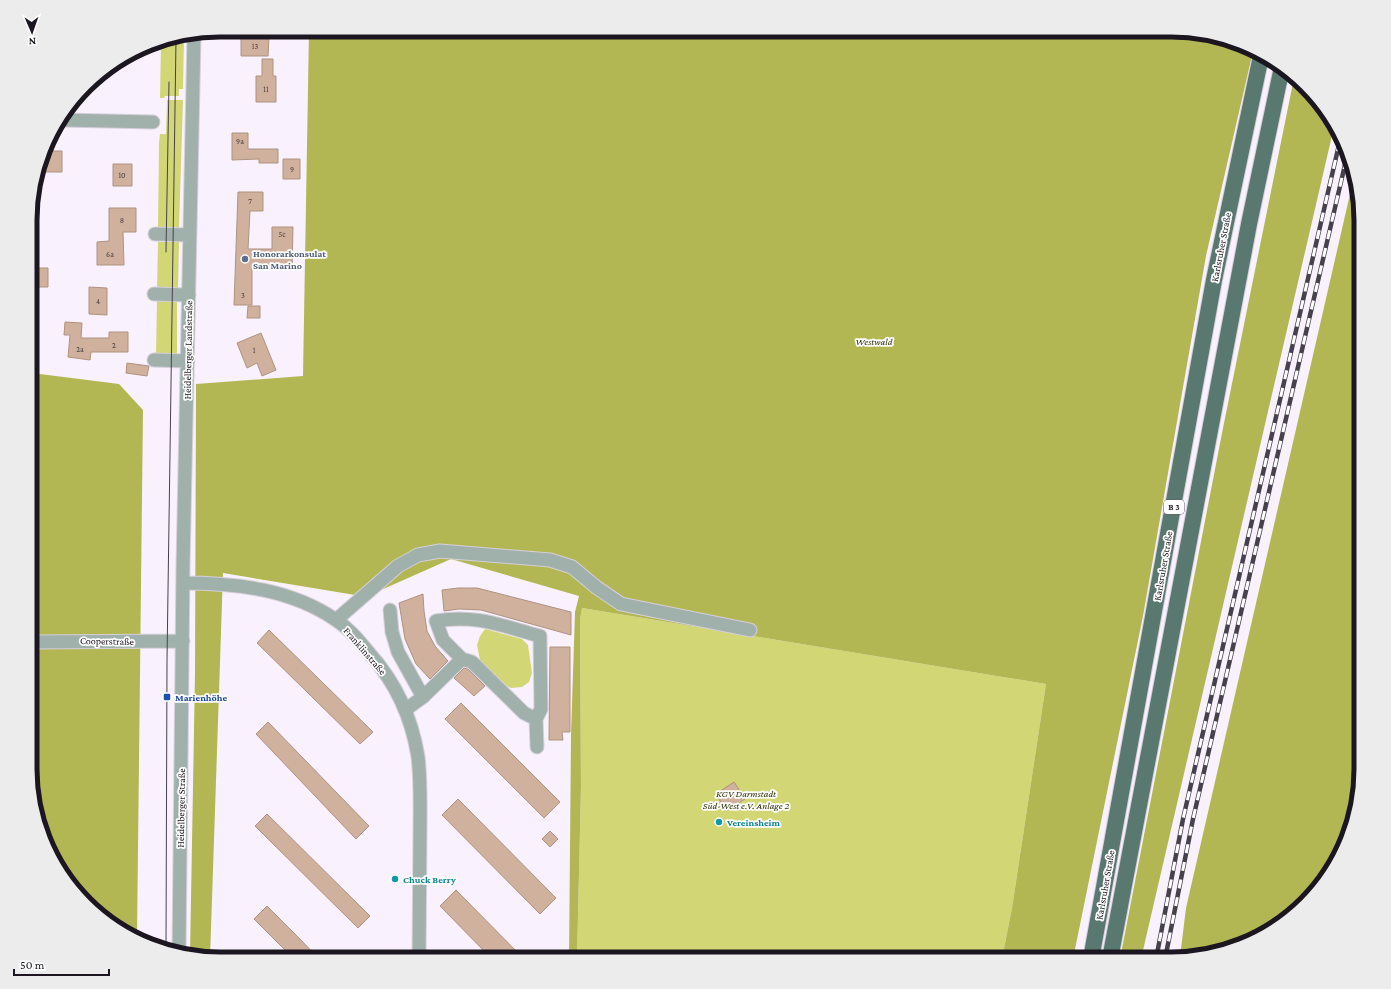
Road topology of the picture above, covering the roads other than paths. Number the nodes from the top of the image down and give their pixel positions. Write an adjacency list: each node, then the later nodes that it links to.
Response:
1 (194, 39): 7 (street, Heidelberger Landstraße)
2 (1260, 61): 26 (main road, Karlsruher Straße / B 3)
3 (1281, 74): 27 (main road, Karlsruher Straße / B 3)
4 (67, 120): 5 (street)
5 (153, 122)
6 (155, 234): 7 (street)
7 (190, 234): 9 (street, Heidelberger Landstraße)
8 (154, 294): 9 (street)
9 (189, 295): 11 (street, Heidelberger Landstraße)
10 (154, 360): 11 (street)
11 (188, 361): 12 (street, Heidelberger Landstraße)
12 (183, 583): 14 (street, Franklinstraße); 16 (street, Heidelberger Landstraße)
13 (390, 610): 20 (street)
14 (336, 620): 15 (street); 21 (street, Franklinstraße)
15 (750, 630)
16 (183, 641): 17 (street, Cooperstraße); 19 (street, Heidelberger Landstraße)
17 (37, 642)
18 (462, 659): 20 (street); 22 (street); 22 (street)
19 (183, 664): 24 (street, Heidelberger Straße)
20 (423, 698): 21 (street)
21 (405, 710): 25 (street, Franklinstraße)
22 (536, 719): 23 (street)
23 (536, 747)
24 (179, 947)
25 (419, 952)
26 (1092, 952)
27 (1111, 952)

